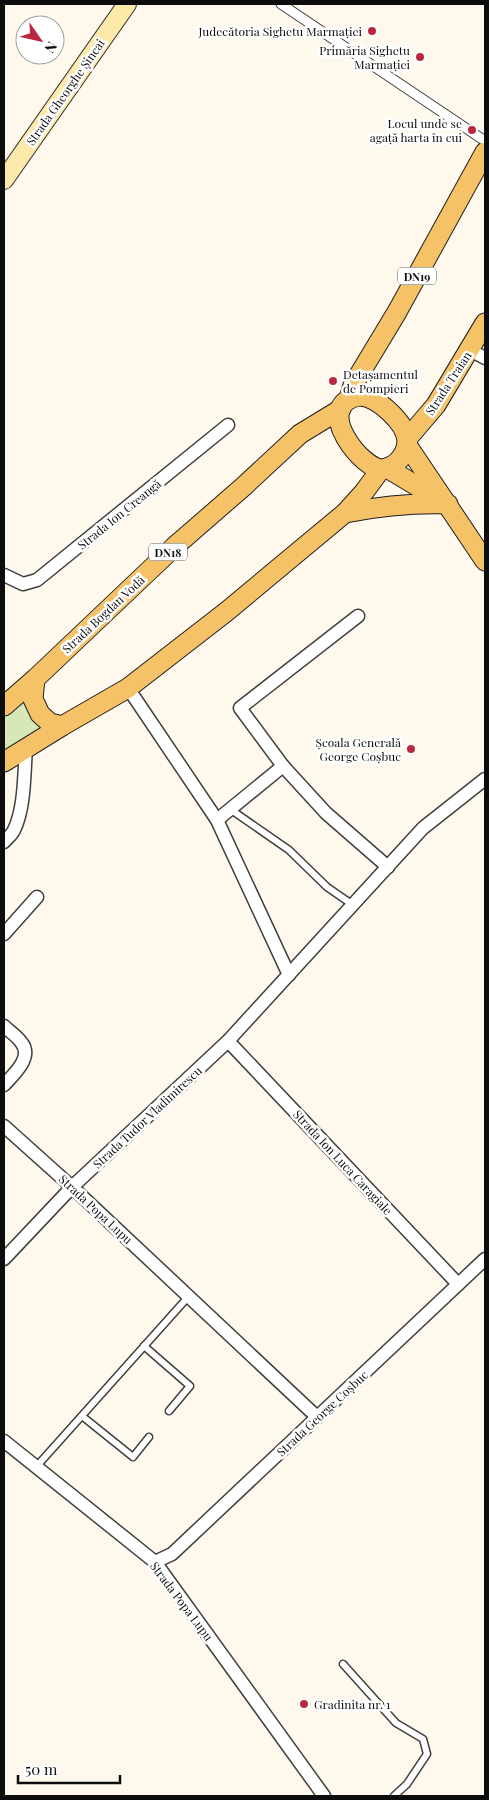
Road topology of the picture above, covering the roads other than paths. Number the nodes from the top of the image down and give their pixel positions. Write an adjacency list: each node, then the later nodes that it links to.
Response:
1 (127, 4): 5 (main road, Strada Gheorghe Șincai)
2 (280, 4): 3 (street)
3 (485, 141)
4 (485, 152): 8 (main road, DN19)
5 (4, 180)
6 (485, 324): 7 (main road, Strada Traian)
7 (478, 354): 10 (main road, Strada Traian)
8 (345, 404): 10 (main road); 11 (main road); 17 (main road, Strada Bogdan Vodă / DN18)
9 (228, 425): 15 (street, Strada Ion Creangă)
10 (407, 442): 11 (main road); 12 (main road)
11 (384, 469): 12 (main road); 13 (main road)
12 (448, 504): 13 (main road); 14 (main road)
13 (345, 513): 18 (main road)
14 (485, 561)
15 (4, 575)
16 (358, 616): 23 (street)
17 (35, 679): 19 (main road, Strada Bogdan Vodă / DN18); 20 (main road)
18 (128, 688): 20 (main road); 26 (street)
19 (4, 706)
20 (62, 726): 21 (main road)
21 (26, 748): 22 (main road); 27 (street)
22 (4, 762)
23 (283, 766): 25 (street); 28 (street)
24 (485, 779): 28 (street, Strada Tudor Vladimirescu)
25 (230, 809): 26 (street); 30 (lane)
26 (217, 820): 32 (street)
27 (4, 842)
28 (388, 866): 30 (street, Strada Tudor Vladimirescu)
29 (37, 897): 31 (street)
30 (353, 905): 32 (street, Strada Tudor Vladimirescu)
31 (4, 934)
32 (289, 975): 34 (street, Strada Tudor Vladimirescu)
33 (4, 1026): 35 (street)
34 (228, 1041): 37 (street, Strada Tudor Vladimirescu); 40 (street, Strada Ion Luca Caragiale)
35 (4, 1085)
36 (4, 1126): 37 (street, Strada Popa Lupu)
37 (72, 1187): 38 (street, Strada Tudor Vladimirescu); 41 (street, Strada Popa Lupu)
38 (4, 1259)
39 (485, 1259): 40 (street, Strada George Coșbuc)
40 (458, 1284): 45 (street, Strada George Coșbuc)
41 (189, 1296): 42 (lane); 45 (street, Strada Popa Lupu)
42 (144, 1346): 43 (lane); 44 (lane)
43 (169, 1411)
44 (82, 1416): 46 (lane); 48 (lane)
45 (318, 1418): 49 (street, Strada George Coșbuc)
46 (149, 1437)
47 (4, 1441): 48 (street, Strada Popa Lupu)
48 (36, 1467): 49 (street, Strada Popa Lupu)
49 (154, 1562): 51 (street, Strada Popa Lupu)
50 (343, 1664): 52 (lane)
51 (324, 1796)
52 (394, 1796)

